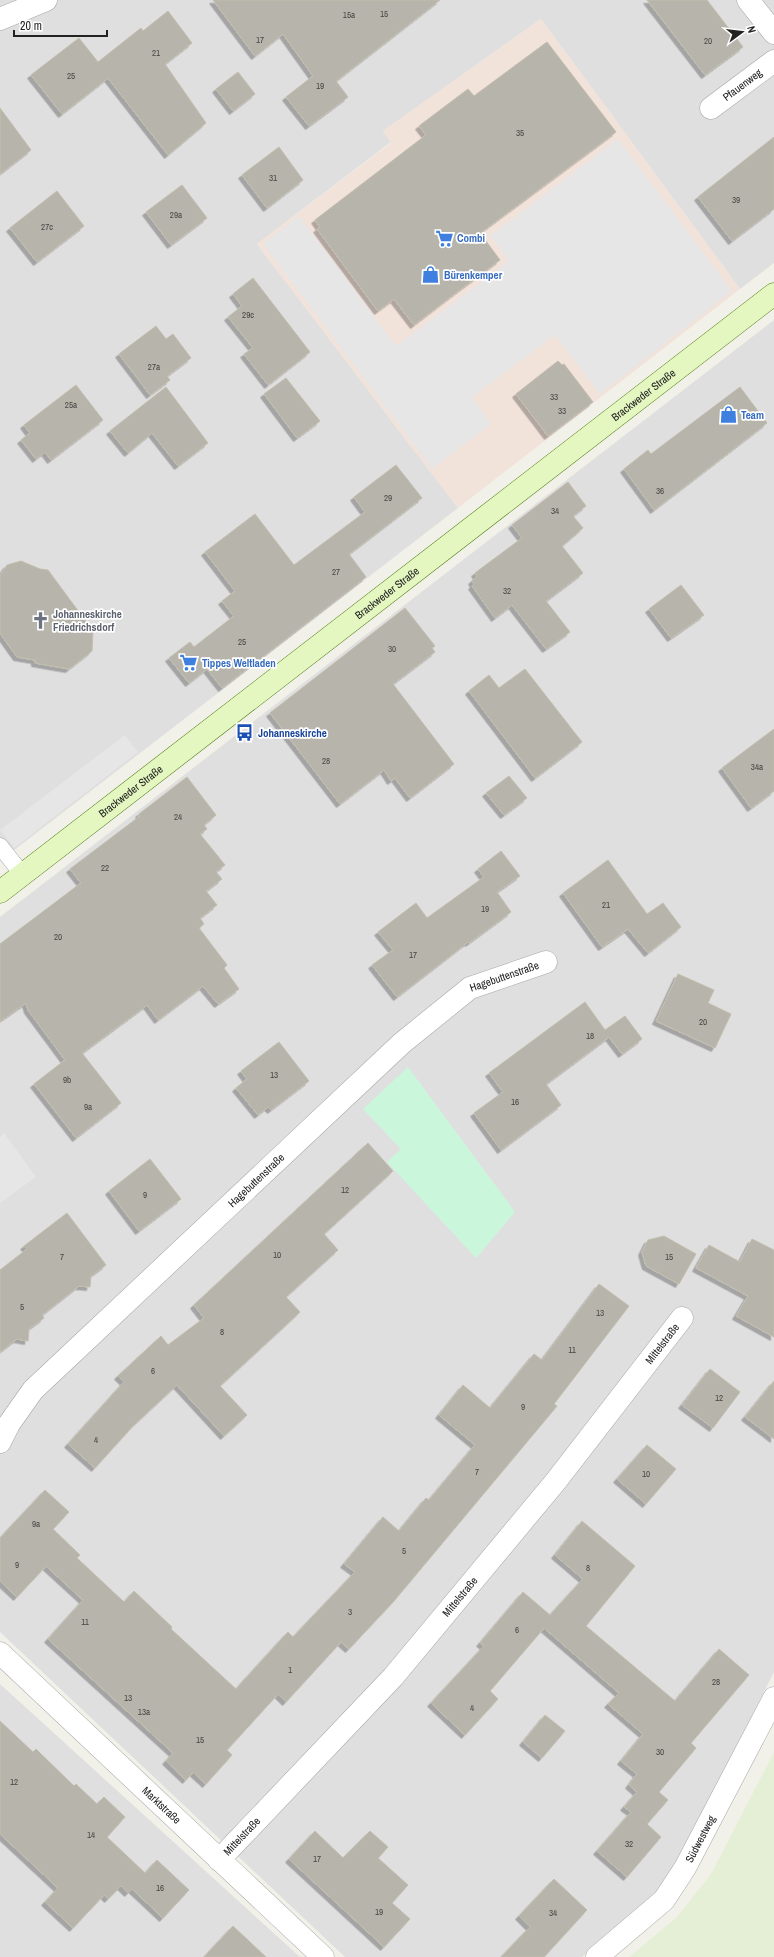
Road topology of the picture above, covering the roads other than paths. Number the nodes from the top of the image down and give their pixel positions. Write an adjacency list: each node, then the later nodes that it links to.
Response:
1 (46, 0): 3 (street)
2 (748, 0): 4 (street)
3 (0, 19)
4 (774, 33)
5 (774, 61): 6 (street, Pfauenweg)
6 (711, 108)
7 (774, 294): 9 (main road, Brackweder Straße)
8 (0, 846): 9 (lane)
9 (22, 874): 10 (main road, Brackweder Straße)
10 (0, 892)
11 (546, 962): 13 (street, Hagebuttenstraße)
12 (682, 1318): 16 (street, Mittelstraße)
13 (0, 1442)
14 (0, 1653): 16 (street, Marktstraße)
15 (774, 1698): 18 (street, Südwestweg)
16 (219, 1860): 17 (street, Marktstraße)
17 (324, 1957)
18 (597, 1957)

